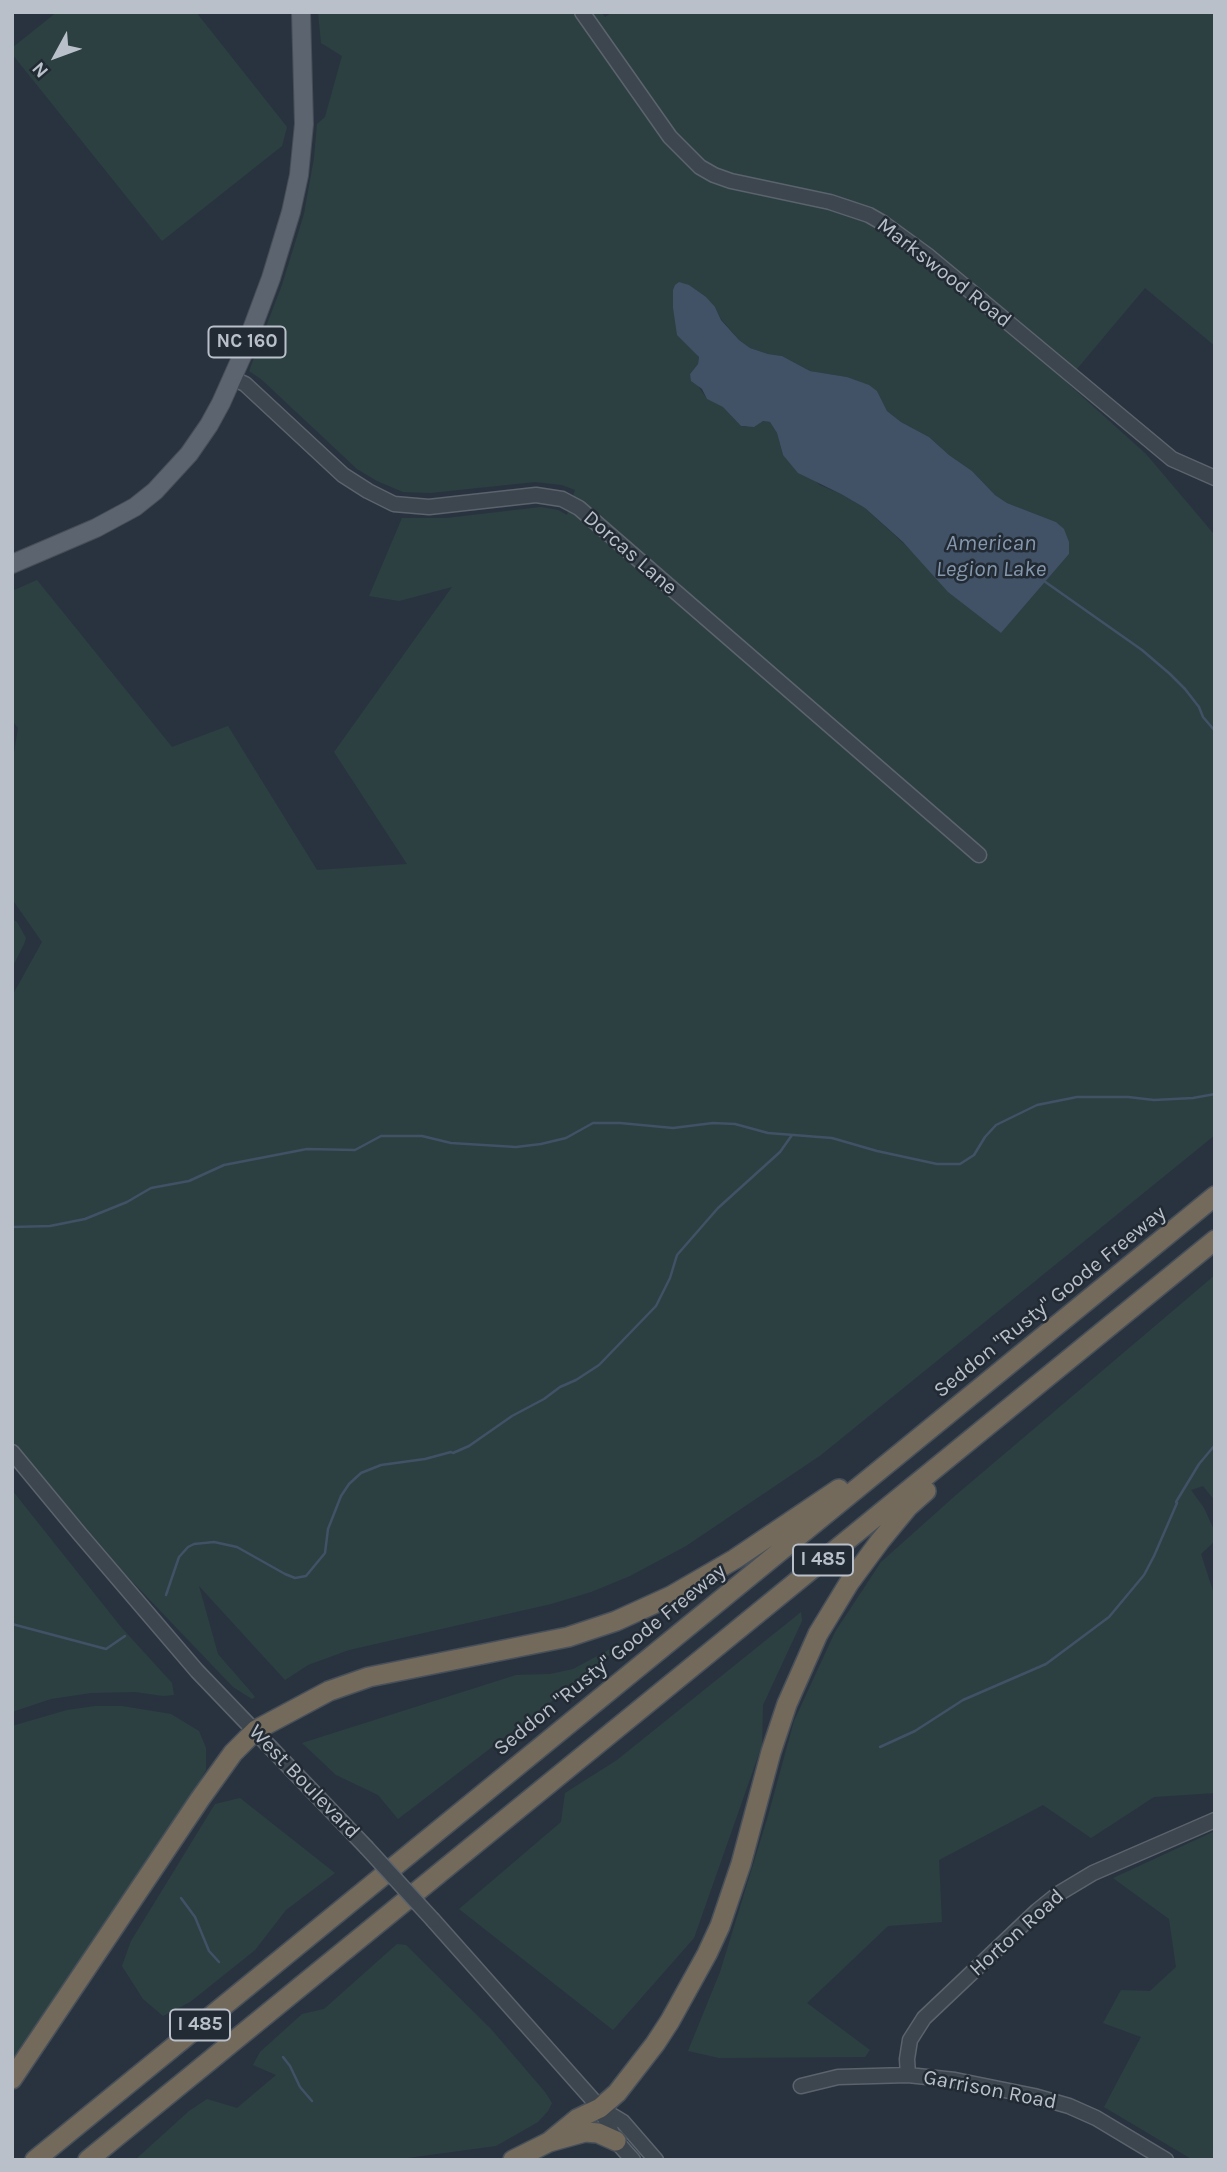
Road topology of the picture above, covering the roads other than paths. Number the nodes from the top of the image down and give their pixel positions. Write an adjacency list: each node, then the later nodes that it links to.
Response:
1 (301, 12): 3 (main road, NC 160)
2 (582, 12): 4 (street, Markswood Road)
3 (232, 378): 5 (main road, NC 160); 6 (street, Dorcas Lane)
4 (1215, 478)
5 (12, 564)
6 (979, 855)
7 (1215, 1196): 10 (highway, Seddon "Rusty" Goode Freeway / I 485)
8 (1215, 1240): 9 (highway, I 485)
9 (1038, 1384): 17 (highway); 21 (highway, I 485)
10 (914, 1442): 12 (highway); 20 (highway, Seddon "Rusty" Goode Freeway / I 485)
11 (12, 1452): 12 (street, West Boulevard)
12 (256, 1730): 15 (highway); 17 (street, West Boulevard, bridge)
13 (1215, 1820): 14 (street, Horton Road)
14 (908, 2075): 16 (street, Garrison Road); 25 (street, Garrison Road)
15 (12, 2079)
16 (801, 2086)
17 (600, 2108): 18 (street, West Boulevard); 19 (highway); 24 (street, West Boulevard)
18 (616, 2141): 19 (highway); 23 (street, West Boulevard)
19 (549, 2143): 22 (highway)
20 (35, 2160)
21 (88, 2160)
22 (513, 2160)
23 (633, 2160)
24 (656, 2160)
25 (1166, 2160)

